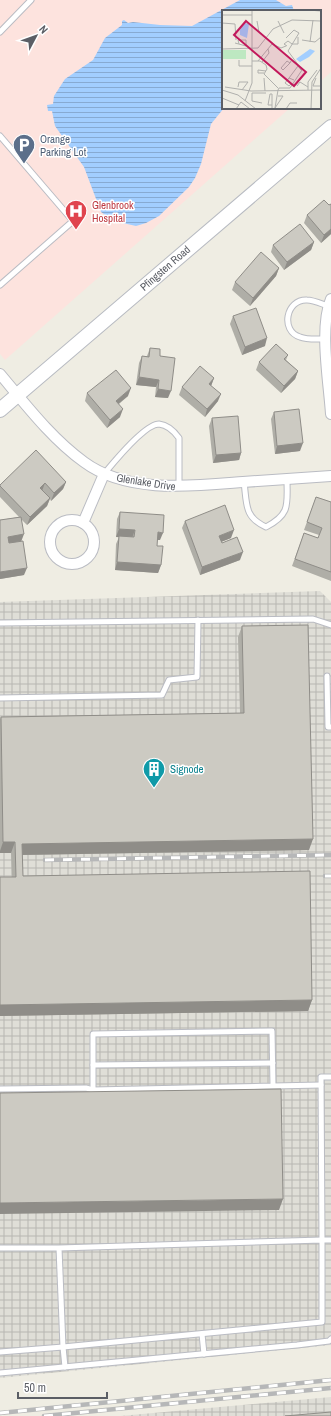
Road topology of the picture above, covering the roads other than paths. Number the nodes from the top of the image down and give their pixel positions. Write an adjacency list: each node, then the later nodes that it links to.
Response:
1 (30, 0): 2 (lane)
2 (0, 32)
3 (331, 127): 9 (main road, Pfingsten Road)
4 (0, 136): 5 (lane)
5 (0, 286)
6 (330, 302): 7 (street); 7 (lane)
7 (325, 339): 11 (street)
8 (0, 374): 9 (street, Glenlake Drive)
9 (17, 395): 10 (main road, Pfingsten Road); 12 (street, Glenlake Drive)
10 (0, 410)
11 (331, 414)
12 (104, 474): 16 (street, Glenlake Drive); 16 (lane); 17 (street)
13 (331, 476): 14 (street, Glenlake Drive)
14 (288, 479): 15 (street, Glenlake Drive); 15 (lane)
15 (244, 482): 16 (street, Glenlake Drive)
16 (179, 488)
17 (83, 523): 17 (street)
18 (198, 620): 19 (lane); 20 (lane); 22 (lane)
19 (0, 623)
20 (331, 625)
21 (327, 676): 23 (lane)
22 (3, 698)
23 (331, 727)
24 (273, 1063): 25 (lane); 25 (lane); 28 (lane)
25 (93, 1065): 30 (lane)
26 (331, 1077): 27 (lane)
27 (321, 1085): 28 (lane); 31 (lane)
28 (273, 1086): 30 (lane)
29 (0, 1089): 30 (lane)
30 (93, 1090)
31 (322, 1240): 32 (lane); 34 (lane); 35 (lane)
32 (331, 1240)
33 (0, 1248): 34 (lane)
34 (59, 1248): 37 (lane)
35 (202, 1334): 37 (lane); 39 (lane)
36 (331, 1339): 39 (lane)
37 (63, 1347): 38 (lane); 40 (lane)
38 (0, 1352)
39 (204, 1354): 40 (lane)
40 (65, 1367): 41 (lane)
41 (0, 1373)

